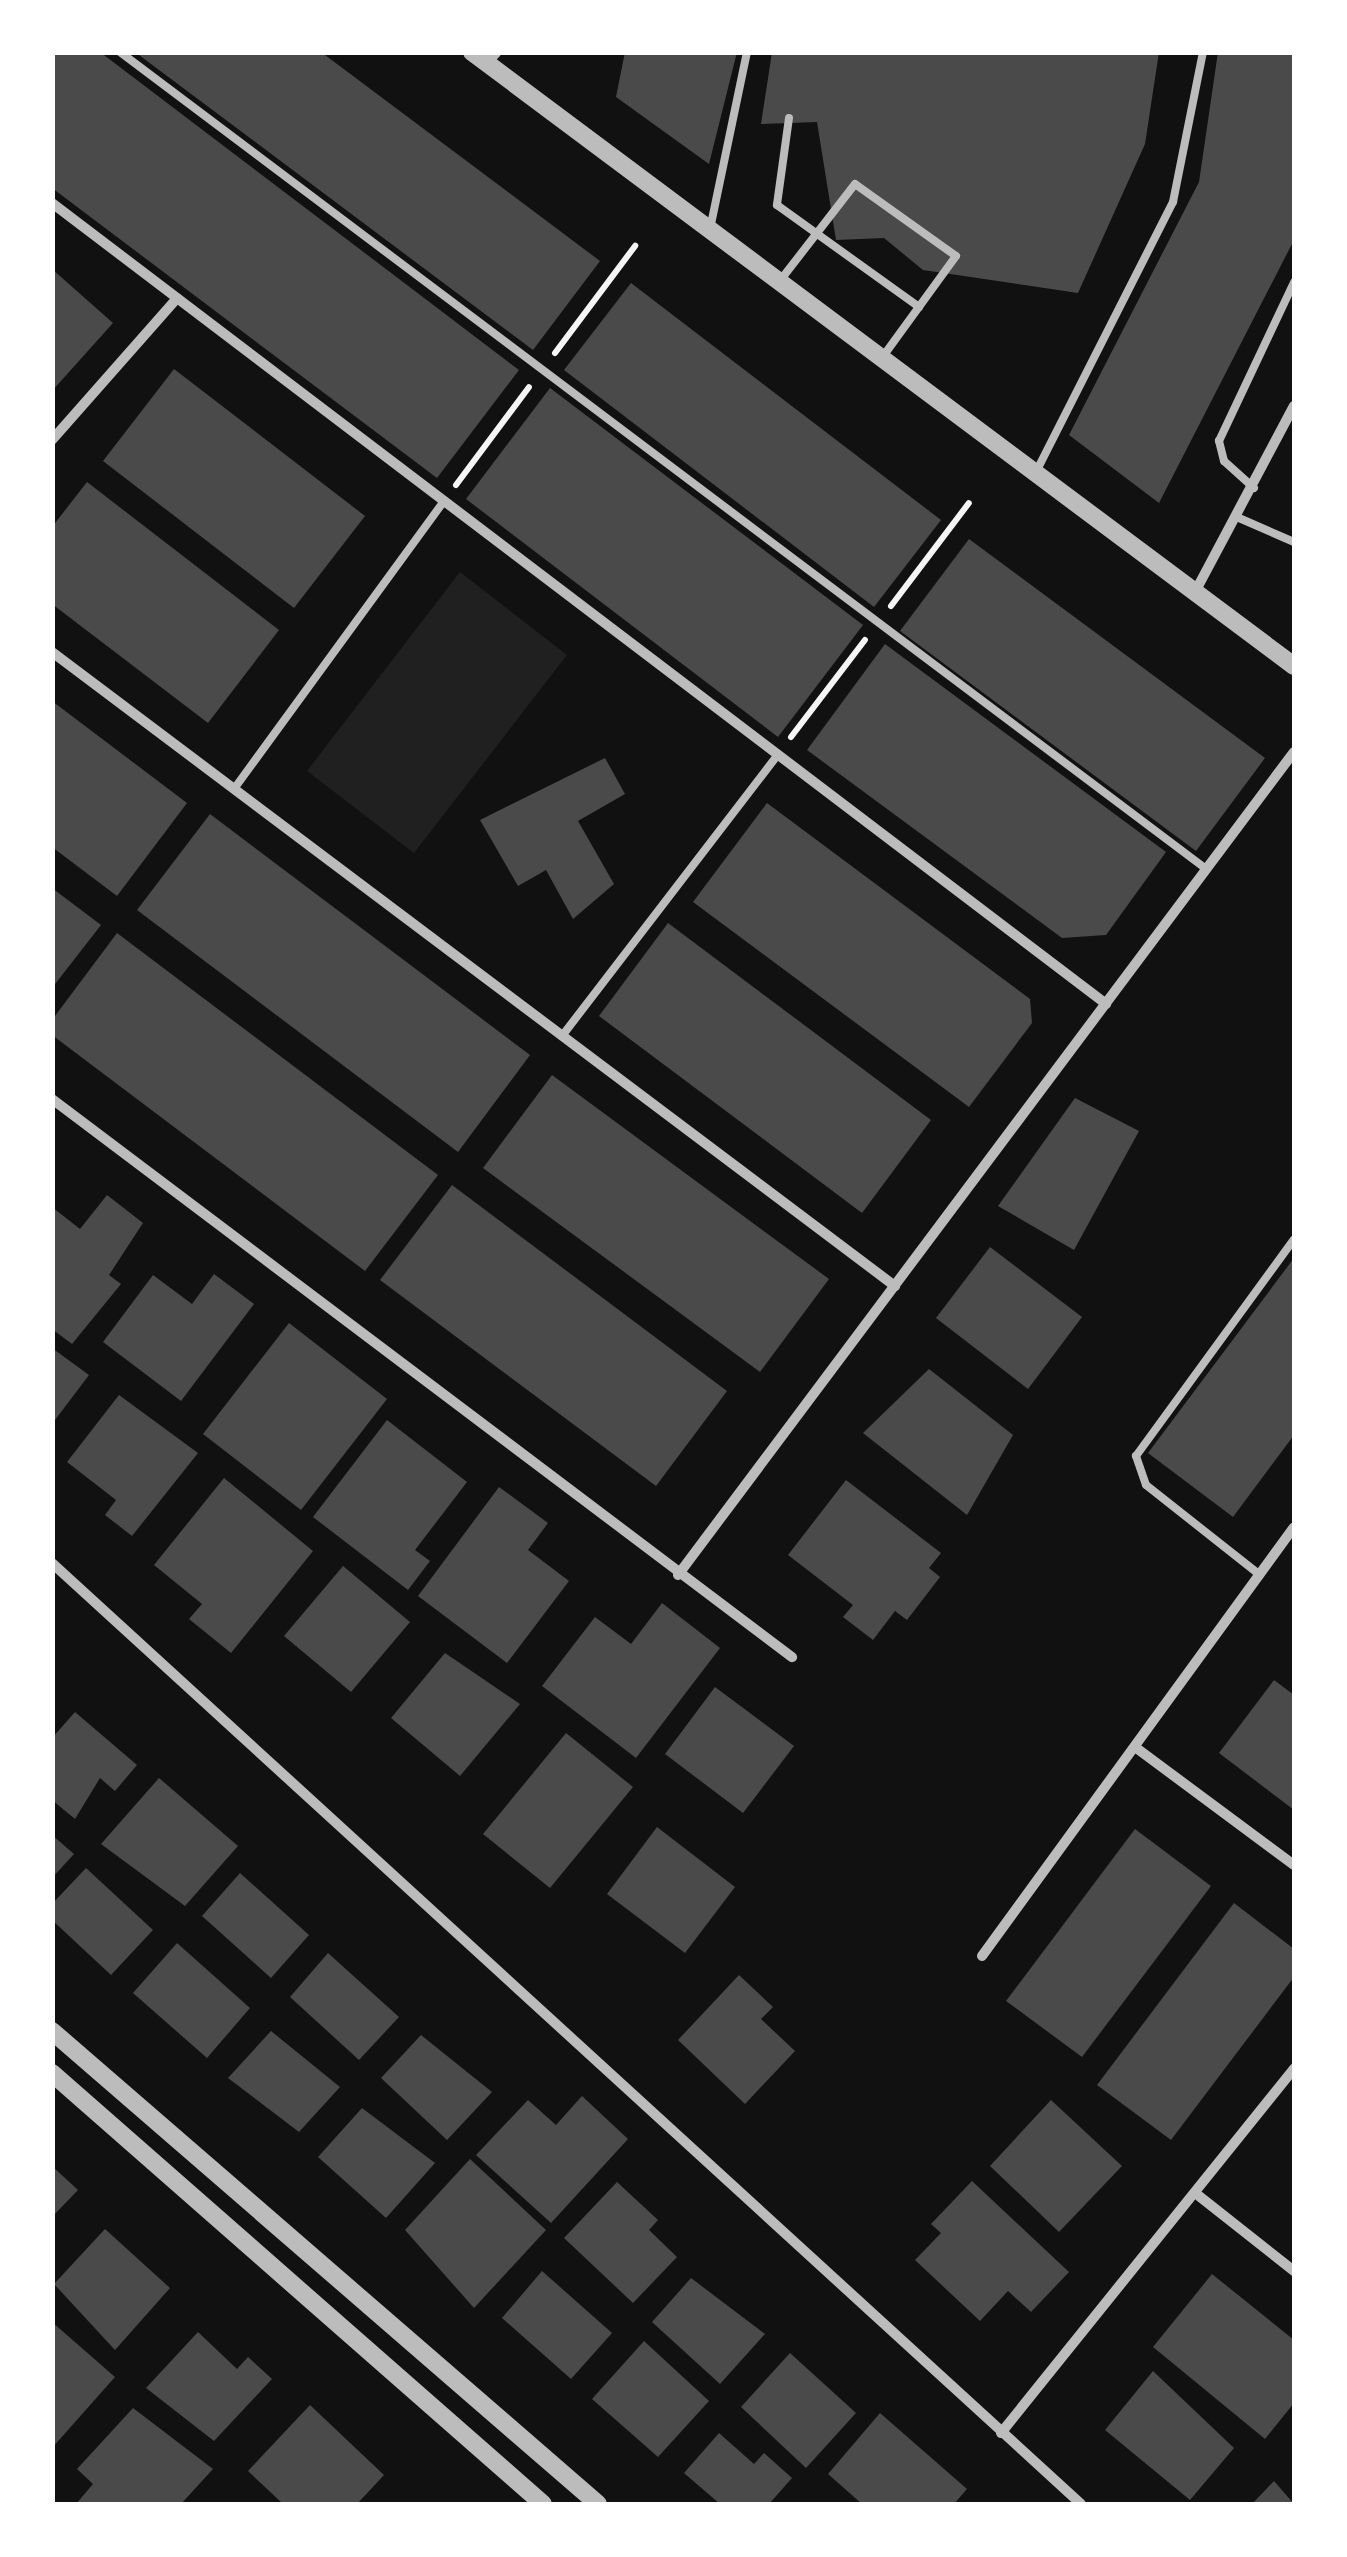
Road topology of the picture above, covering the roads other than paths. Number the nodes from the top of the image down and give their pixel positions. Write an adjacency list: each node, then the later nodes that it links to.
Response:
1 (120, 52): 27 (lane)
2 (747, 52): 7 (lane)
3 (1202, 52): 16 (lane)
4 (486, 56): 7 (street)
5 (789, 118): 8 (lane)
6 (52, 203): 11 (street)
7 (710, 230): 9 (street)
8 (818, 234): 9 (lane); 12 (lane); 12 (lane)
9 (780, 282): 13 (street)
10 (1294, 282): 17 (lane)
11 (176, 298): 15 (street); 18 (street)
12 (918, 307): 13 (lane)
13 (882, 358): 16 (street)
14 (1294, 406): 17 (street)
15 (52, 440)
16 (1035, 472): 21 (street)
17 (1254, 488): 19 (street)
18 (444, 500): 25 (street); 26 (lane)
19 (1238, 518): 20 (lane); 21 (street)
20 (1294, 542)
21 (1195, 592): 23 (street)
22 (52, 652): 26 (street)
23 (1294, 666)
24 (1294, 752): 27 (street)
25 (778, 755): 28 (street); 29 (lane)
26 (234, 789): 29 (street)
27 (1206, 869): 28 (street)
28 (1106, 1004): 32 (street)
29 (562, 1036): 32 (street)
30 (52, 1099): 35 (street)
31 (1294, 1239): 36 (lane)
32 (894, 1286): 35 (street)
33 (1294, 1528): 36 (street)
34 (52, 1563): 46 (street)
35 (678, 1575): 37 (street)
36 (1260, 1575): 38 (street)
37 (792, 1657)
38 (1135, 1747): 39 (street); 40 (street)
39 (1294, 1864)
40 (982, 1956)
41 (52, 2030): 48 (street)
42 (1294, 2068): 44 (street)
43 (52, 2073): 47 (street)
44 (1200, 2196): 45 (street); 46 (street)
45 (1294, 2271)
46 (1001, 2433): 49 (street)
47 (543, 2504)
48 (598, 2504)
49 (1081, 2504)

